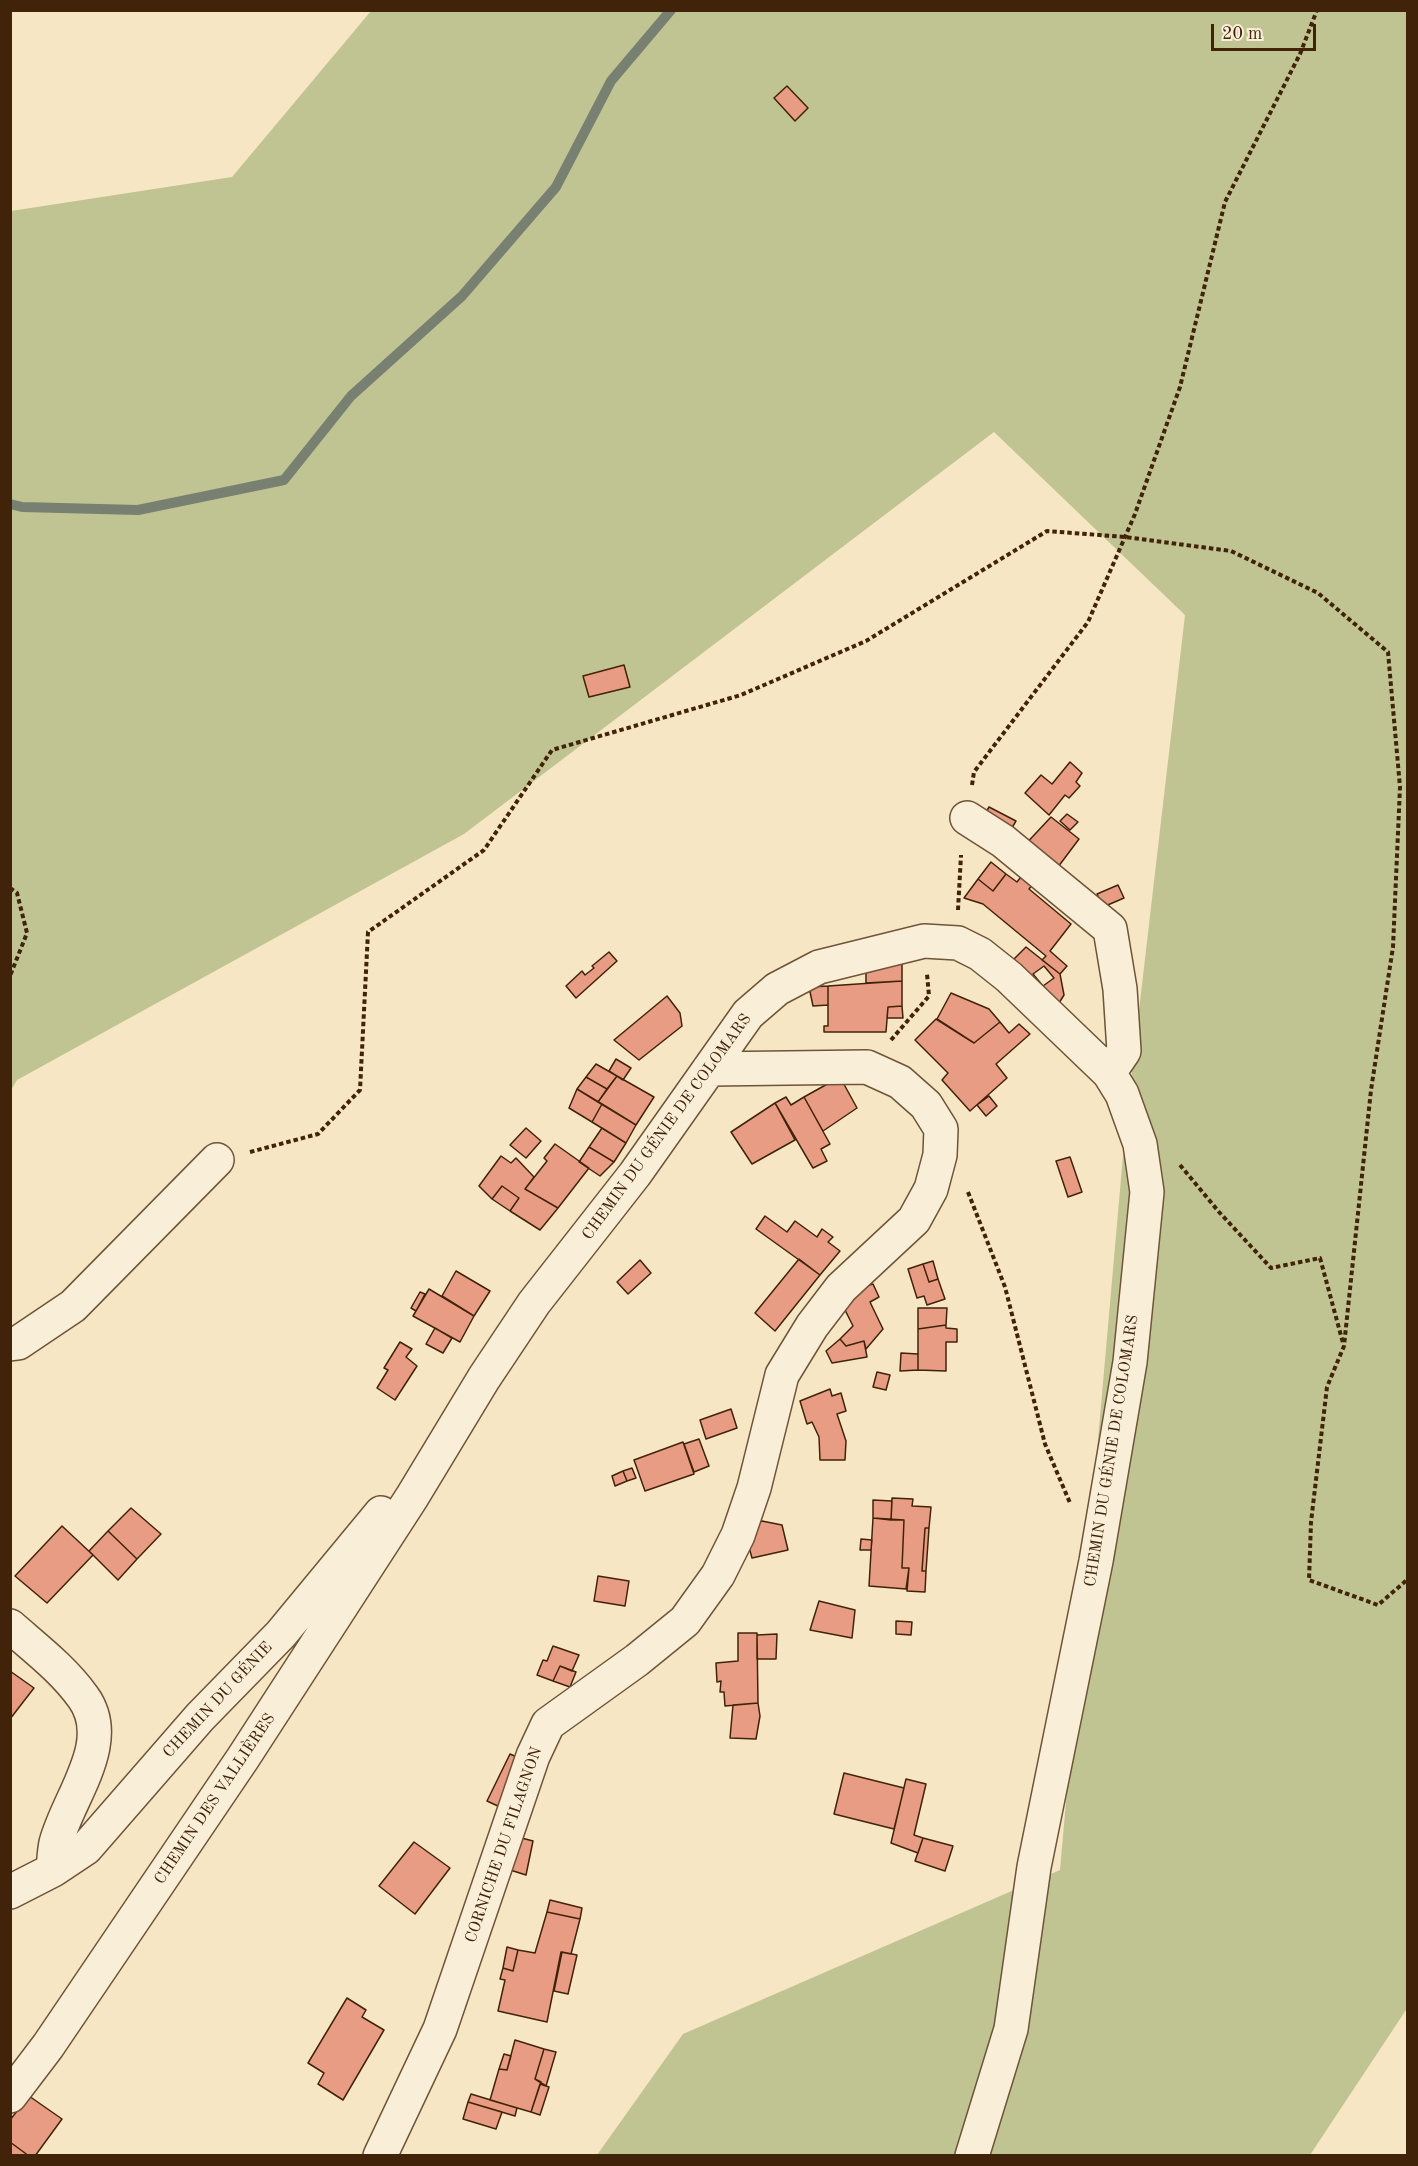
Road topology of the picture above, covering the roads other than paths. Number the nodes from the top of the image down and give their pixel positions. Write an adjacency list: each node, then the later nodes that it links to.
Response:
1 (967, 818): 3 (street)
2 (709, 1069): 3 (street, CHEMIN DU GÉNIE DE COLOMARS); 6 (street, CHEMIN DU GÉNIE DE COLOMARS); 11 (street, CORNICHE DU FILAGNON)
3 (1109, 1073): 12 (street, CHEMIN DU GÉNIE DE COLOMARS)
4 (217, 1160): 5 (street)
5 (10, 1344)
6 (412, 1497): 8 (street, CHEMIN DU GÉNIE); 10 (street, CHEMIN DES VALLIÈRES)
7 (10, 1626): 8 (street)
8 (53, 1870): 9 (street, CHEMIN DU GÉNIE)
9 (10, 1892)
10 (10, 2096)
11 (380, 2156)
12 (972, 2156)

